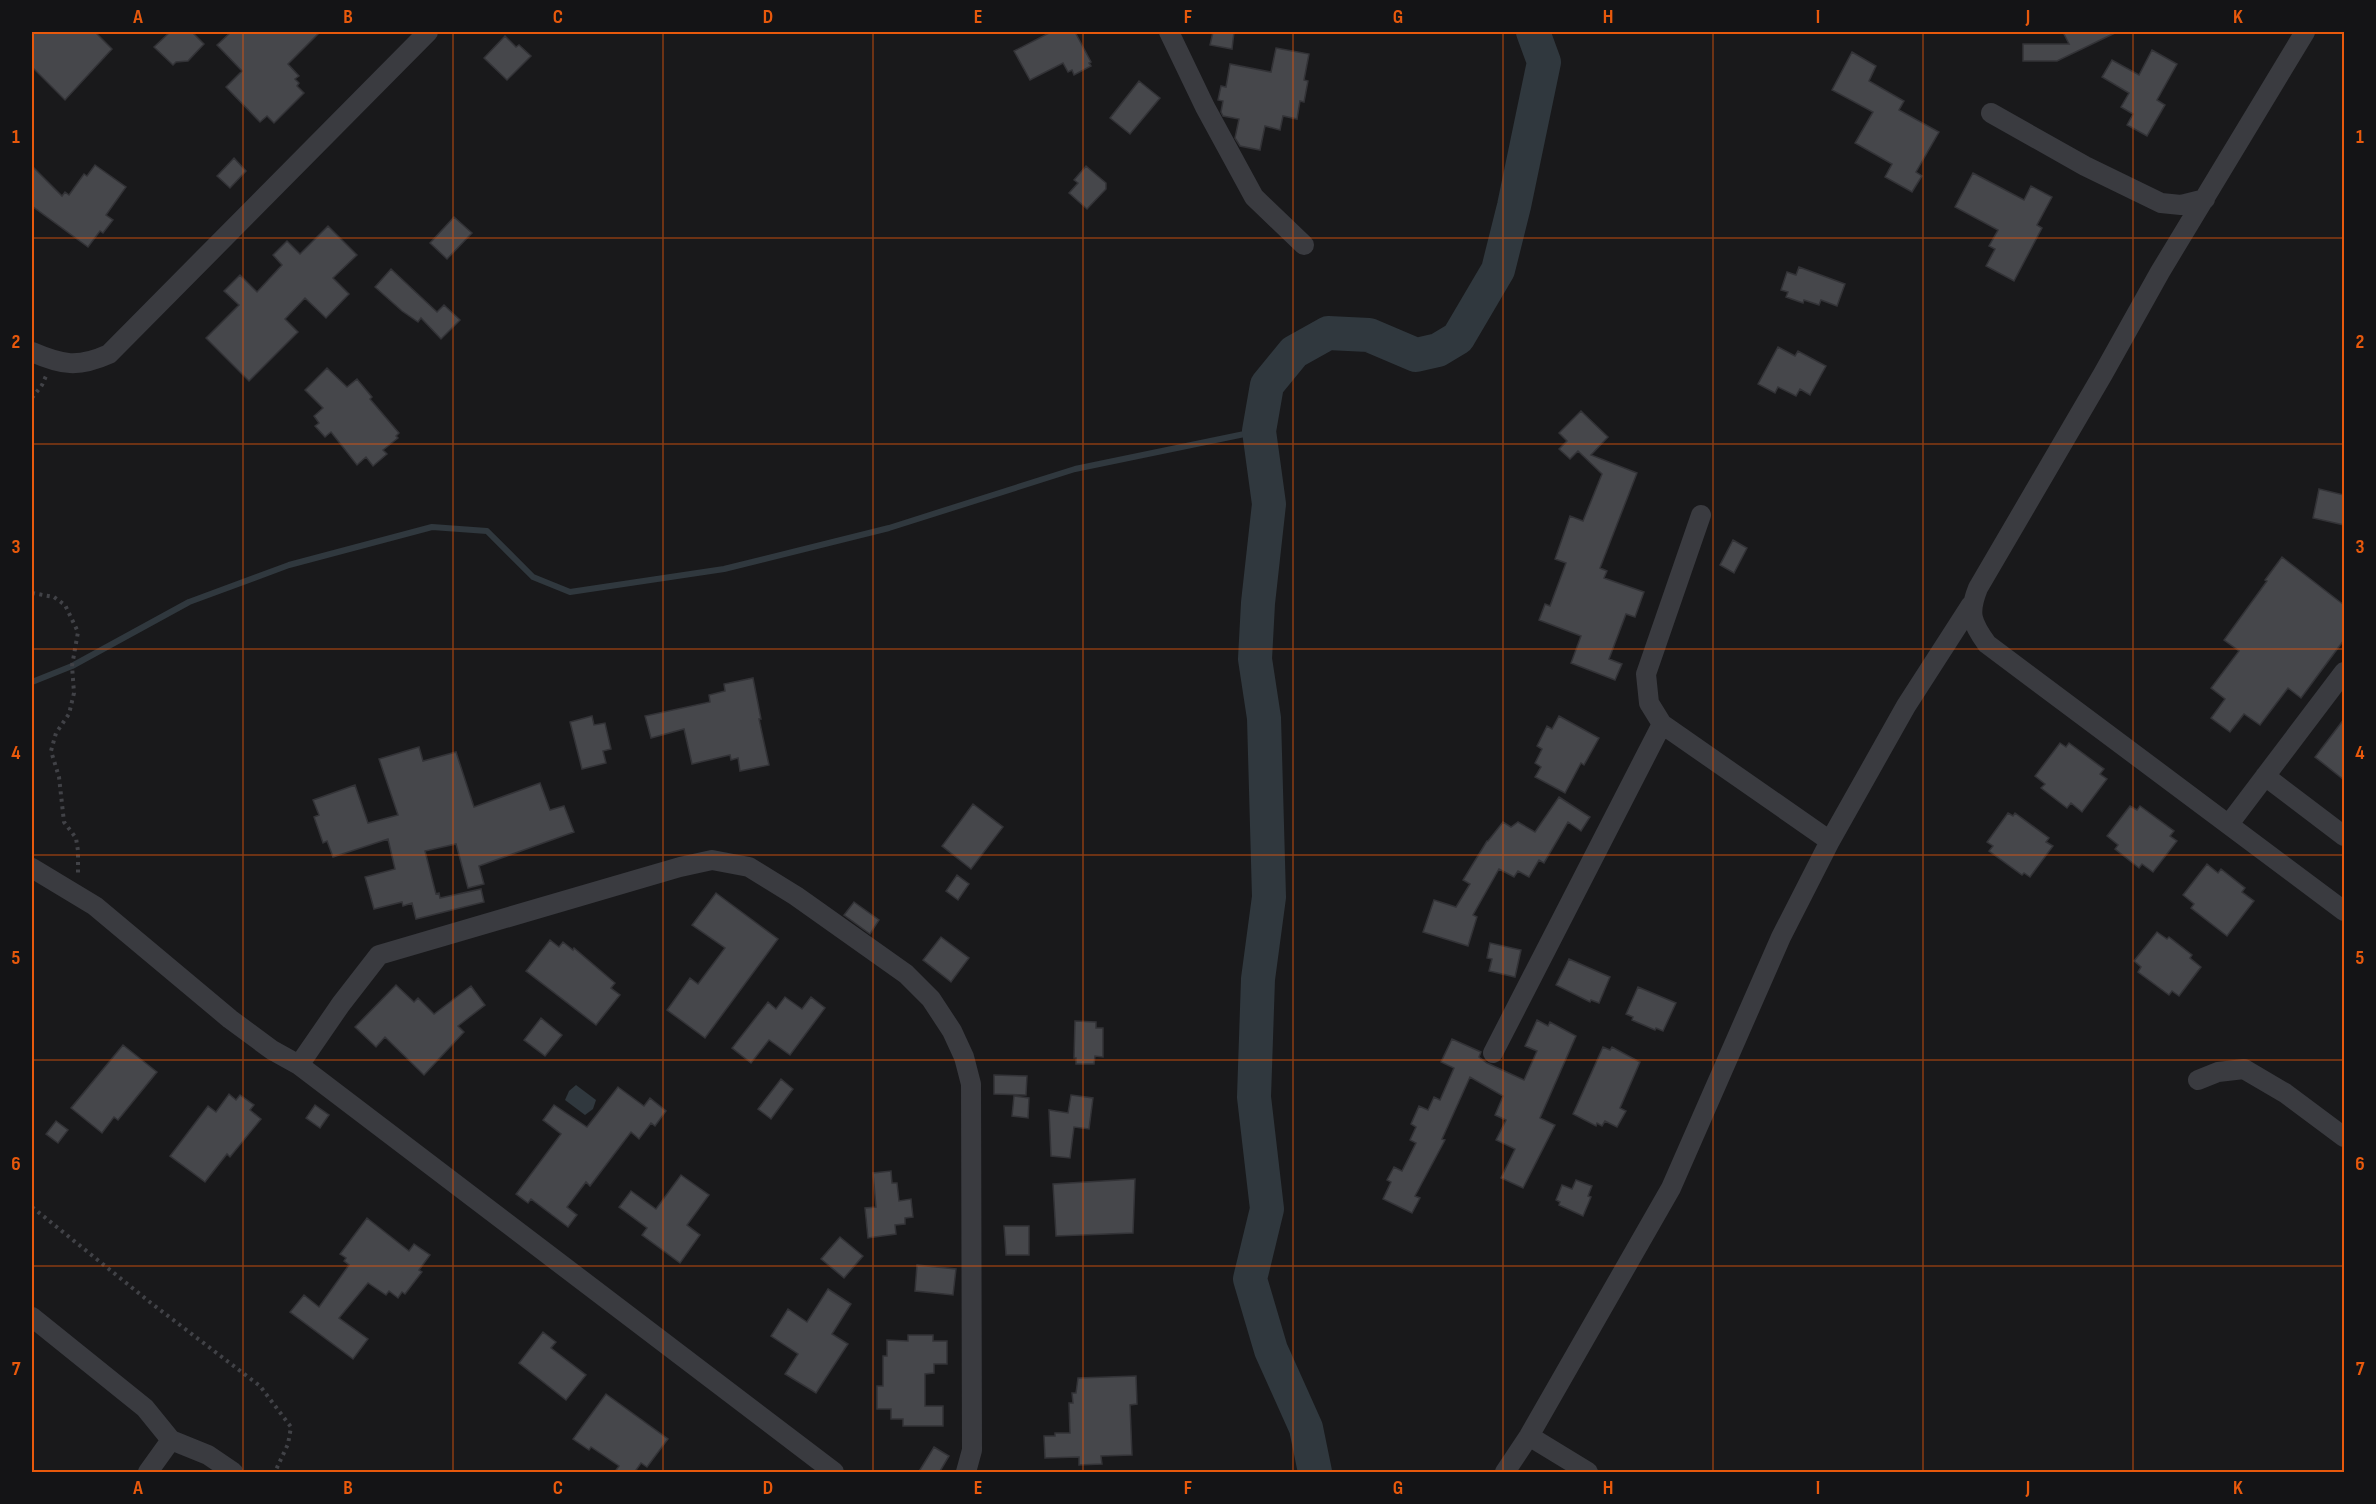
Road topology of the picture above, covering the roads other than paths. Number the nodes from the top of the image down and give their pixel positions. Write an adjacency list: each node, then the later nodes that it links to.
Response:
1 (428, 32): 7 (street)
2 (1169, 32): 6 (street)
3 (2305, 32): 5 (street)
4 (1991, 113): 5 (street)
5 (2205, 199): 9 (street)
6 (1304, 245)
7 (32, 352)
8 (1701, 515): 11 (street)
9 (1971, 605): 13 (street); 15 (street)
10 (2344, 672): 12 (street)
11 (1662, 724): 15 (street); 18 (street)
12 (2265, 776): 13 (street); 14 (street)
13 (2229, 824): 17 (street)
14 (2344, 836)
15 (1830, 841): 23 (street)
16 (32, 868): 19 (street)
17 (2344, 911)
18 (1493, 1053)
19 (299, 1065): 27 (street); 28 (street)
20 (2198, 1080): 21 (street)
21 (2344, 1137)
22 (32, 1317): 24 (street)
23 (1529, 1436): 29 (street); 30 (street)
24 (171, 1440): 25 (street); 26 (street)
25 (147, 1473)
26 (233, 1473)
27 (834, 1473)
28 (966, 1473)
29 (1505, 1473)
30 (1588, 1473)

